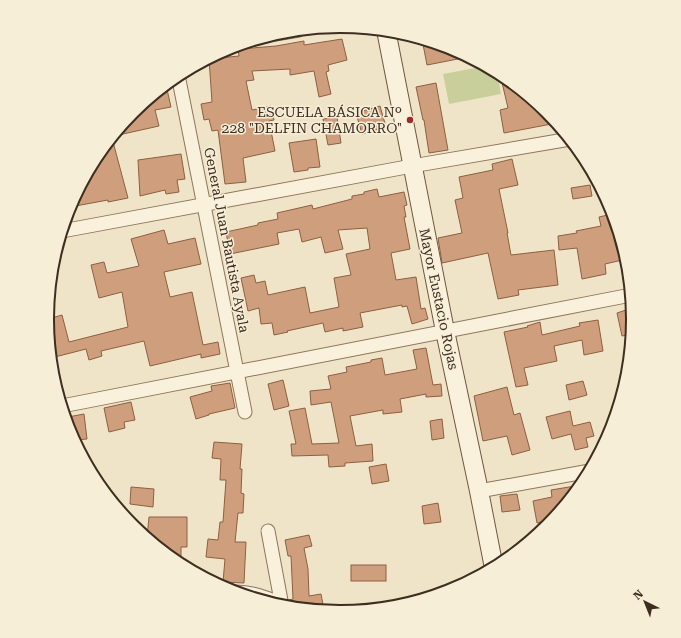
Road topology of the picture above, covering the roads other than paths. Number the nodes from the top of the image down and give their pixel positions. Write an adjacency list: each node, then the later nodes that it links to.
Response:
1 (387, 37): 4 (street, Mayor Eustacio Rojas)
2 (180, 83): 5 (street, General Juan Bautista Ayala)
3 (563, 140): 4 (street)
4 (412, 166): 5 (street); 8 (street, Mayor Eustacio Rojas)
5 (204, 206): 6 (street); 9 (street, General Juan Bautista Ayala)
6 (69, 230)
7 (626, 296): 8 (street)
8 (445, 331): 9 (street); 13 (street, Mayor Eustacio Rojas)
9 (237, 371): 10 (street); 11 (street, General Juan Bautista Ayala)
10 (68, 405)
11 (245, 412)
12 (581, 473): 13 (street)
13 (479, 491): 15 (street, Mayor Eustacio Rojas)
14 (268, 531): 16 (street)
15 (493, 561)
16 (281, 599)

